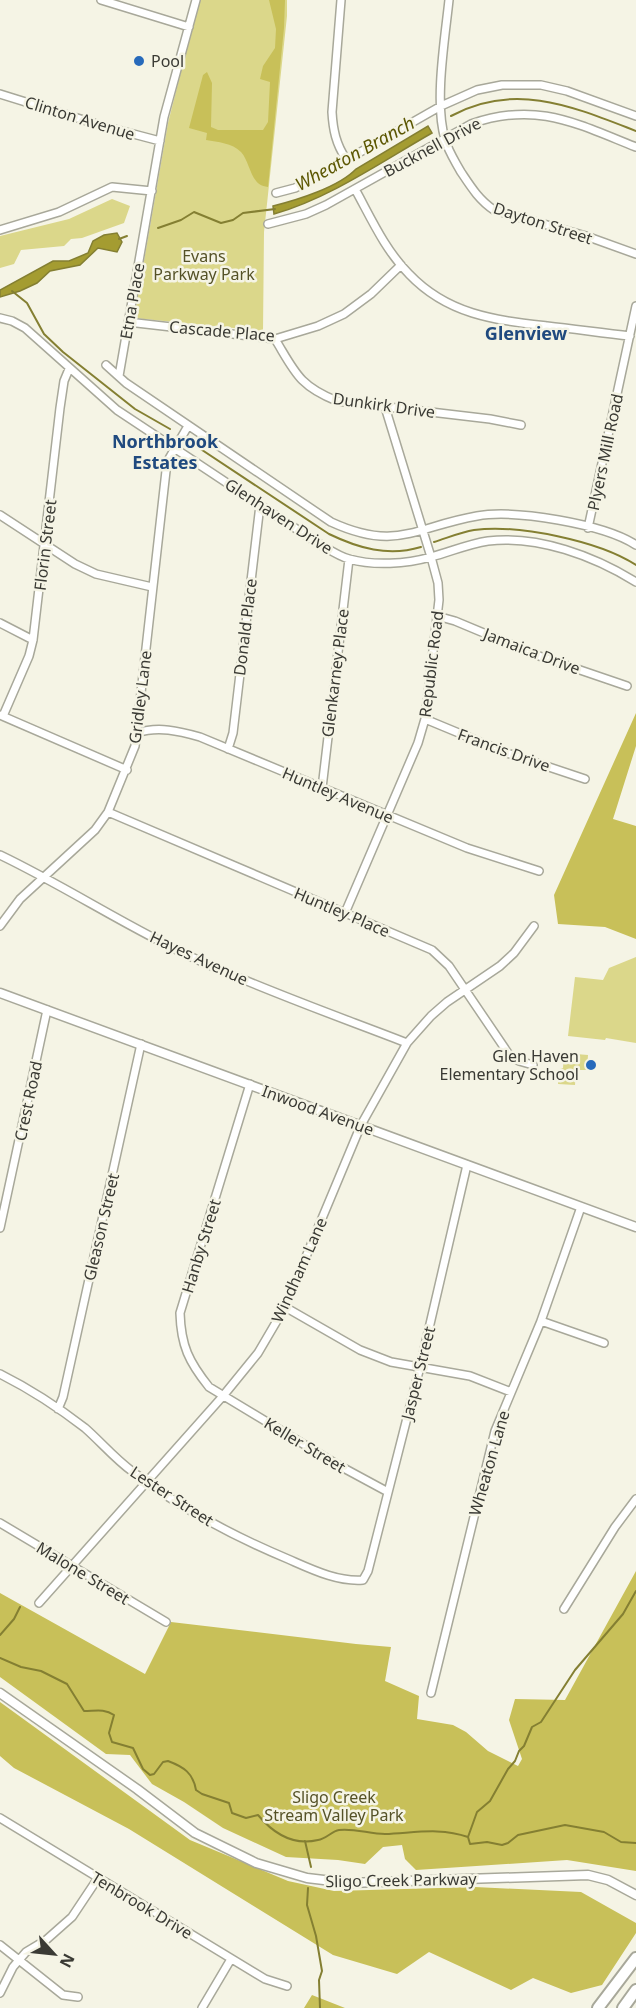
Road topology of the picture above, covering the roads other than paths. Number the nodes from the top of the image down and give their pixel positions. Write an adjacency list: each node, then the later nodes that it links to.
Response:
1 (101, 0): 5 (street)
2 (196, 0): 5 (street, Etna Place)
3 (341, 0): 12 (street)
4 (449, 0): 7 (street, Dayton Street)
5 (189, 27): 10 (street, Etna Place)
6 (0, 94): 10 (street, Clinton Avenue)
7 (441, 106): 8 (street, Bucknell Drive); 9 (street, Dayton Street); 12 (street, Bucknell Drive)
8 (636, 116)
9 (444, 138): 11 (street, Bucknell Drive); 13 (street, Bucknell Drive); 18 (street, Dayton Street)
10 (160, 141): 14 (street, Etna Place)
11 (636, 147)
12 (346, 159): 15 (street, Bucknell Drive)
13 (355, 189): 16 (street, Bucknell Drive); 19 (street)
14 (152, 191): 17 (street); 22 (street, Etna Place)
15 (276, 192)
16 (268, 224)
17 (0, 230)
18 (636, 254)
19 (401, 266): 23 (street); 24 (street, Cascade Place)
20 (636, 306): 23 (street, Plyers Mill Road)
21 (0, 318): 26 (street, Glenhaven Drive)
22 (128, 322): 24 (street, Cascade Place); 27 (street, Etna Place)
23 (630, 336): 34 (street, Plyers Mill Road)
24 (275, 339): 28 (street, Dunkirk Drive)
25 (106, 365): 27 (street, Glenhaven Drive)
26 (69, 369): 31 (street, Glenhaven Drive); 36 (street, Florin Street)
27 (118, 376): 30 (street, Glenhaven Drive)
28 (385, 407): 29 (street, Dunkirk Drive); 35 (street, Republic Road)
29 (521, 425)
30 (188, 426): 31 (street, Gridley Lane); 35 (street, Glenhaven Drive)
31 (175, 448): 32 (street, Glenhaven Drive); 41 (street, Gridley Lane)
32 (260, 505): 39 (street, Glenhaven Drive); 49 (street, Donald Place)
33 (0, 515): 36 (street)
34 (588, 528): 35 (street, Glenhaven Drive); 37 (street, Glenhaven Drive)
35 (423, 531): 38 (street, Republic Road)
36 (45, 544): 41 (street); 44 (street, Florin Street)
37 (636, 545)
38 (431, 557): 39 (street, Glenhaven Drive); 40 (street, Glenhaven Drive); 42 (street, Republic Road)
39 (349, 559): 52 (street, Glenkarney Place)
40 (636, 582)
41 (152, 587): 48 (street, Gridley Lane)
42 (437, 616): 45 (street, Jamaica Drive); 47 (street, Republic Road)
43 (0, 623): 44 (street)
44 (33, 640): 46 (street, Florin Street)
45 (627, 686)
46 (2, 715): 50 (street)
47 (425, 720): 51 (street, Francis Drive); 54 (street, Republic Road)
48 (137, 733): 49 (street, Huntley Avenue); 50 (street, Gridley Lane)
49 (228, 749): 52 (street, Huntley Avenue)
50 (127, 770): 53 (street, Gridley Lane)
51 (585, 779)
52 (322, 788): 54 (street, Huntley Avenue)
53 (108, 812): 57 (street, Gridley Lane); 58 (street, Huntley Place)
54 (387, 816): 56 (street, Huntley Avenue); 58 (street, Republic Road)
55 (0, 855): 57 (street, Hayes Avenue)
56 (539, 872)
57 (44, 876): 59 (street, Gridley Lane); 64 (street, Hayes Avenue)
58 (345, 914): 61 (street, Huntley Place)
59 (0, 926)
60 (534, 926): 61 (street, Windham Lane)
61 (465, 989): 64 (street, Windham Lane); 66 (street, Huntley Place)
62 (0, 993): 63 (street, Inwood Avenue)
63 (47, 1010): 65 (street, Inwood Avenue); 72 (street, Crest Road)
64 (407, 1043): 68 (street, Windham Lane)
65 (141, 1044): 67 (street, Inwood Avenue); 80 (street, Gleason Street)
66 (533, 1065)
67 (250, 1084): 68 (street, Inwood Avenue); 79 (street, Hanby Street)
68 (361, 1125): 69 (street, Inwood Avenue); 73 (street, Windham Lane)
69 (467, 1165): 70 (street, Inwood Avenue); 76 (street, Jasper Street)
70 (581, 1207): 71 (street, Inwood Avenue); 74 (street, Wheaton Lane)
71 (636, 1227)
72 (0, 1228)
73 (285, 1307): 76 (street); 79 (street, Windham Lane)
74 (541, 1321): 75 (street); 78 (street, Wheaton Lane)
75 (604, 1343)
76 (420, 1367): 78 (street); 82 (street, Jasper Street)
77 (0, 1374): 80 (street, Lester Street)
78 (511, 1392): 91 (street, Wheaton Lane)
79 (223, 1396): 81 (street, Windham Lane); 82 (street, Keller Street)
80 (58, 1409): 81 (street, Lester Street)
81 (147, 1481): 85 (street, Windham Lane); 86 (street, Lester Street)
82 (388, 1492): 86 (street, Jasper Street)
83 (636, 1499): 88 (street)
84 (0, 1523): 85 (street, Malone Street)
85 (71, 1566): 87 (street, Windham Lane); 89 (street, Malone Street)
86 (363, 1580)
87 (39, 1603)
88 (564, 1609)
89 (166, 1622)
90 (0, 1693): 94 (street, Sligo Creek Parkway)
91 (431, 1693)
92 (0, 1818): 93 (street, Tenbrook Drive)
93 (98, 1878): 97 (street, Tenbrook Drive); 98 (street)
94 (636, 1895)
95 (0, 1945): 98 (street)
96 (636, 1958): 104 (main road)
97 (231, 1959): 99 (street, Tenbrook Drive); 103 (street)
98 (19, 1960): 101 (street); 102 (street)
99 (287, 1986)
100 (636, 1990): 105 (main road)
101 (0, 1993)
102 (78, 1997)
103 (202, 2008)
104 (598, 2008)
105 (622, 2008)

